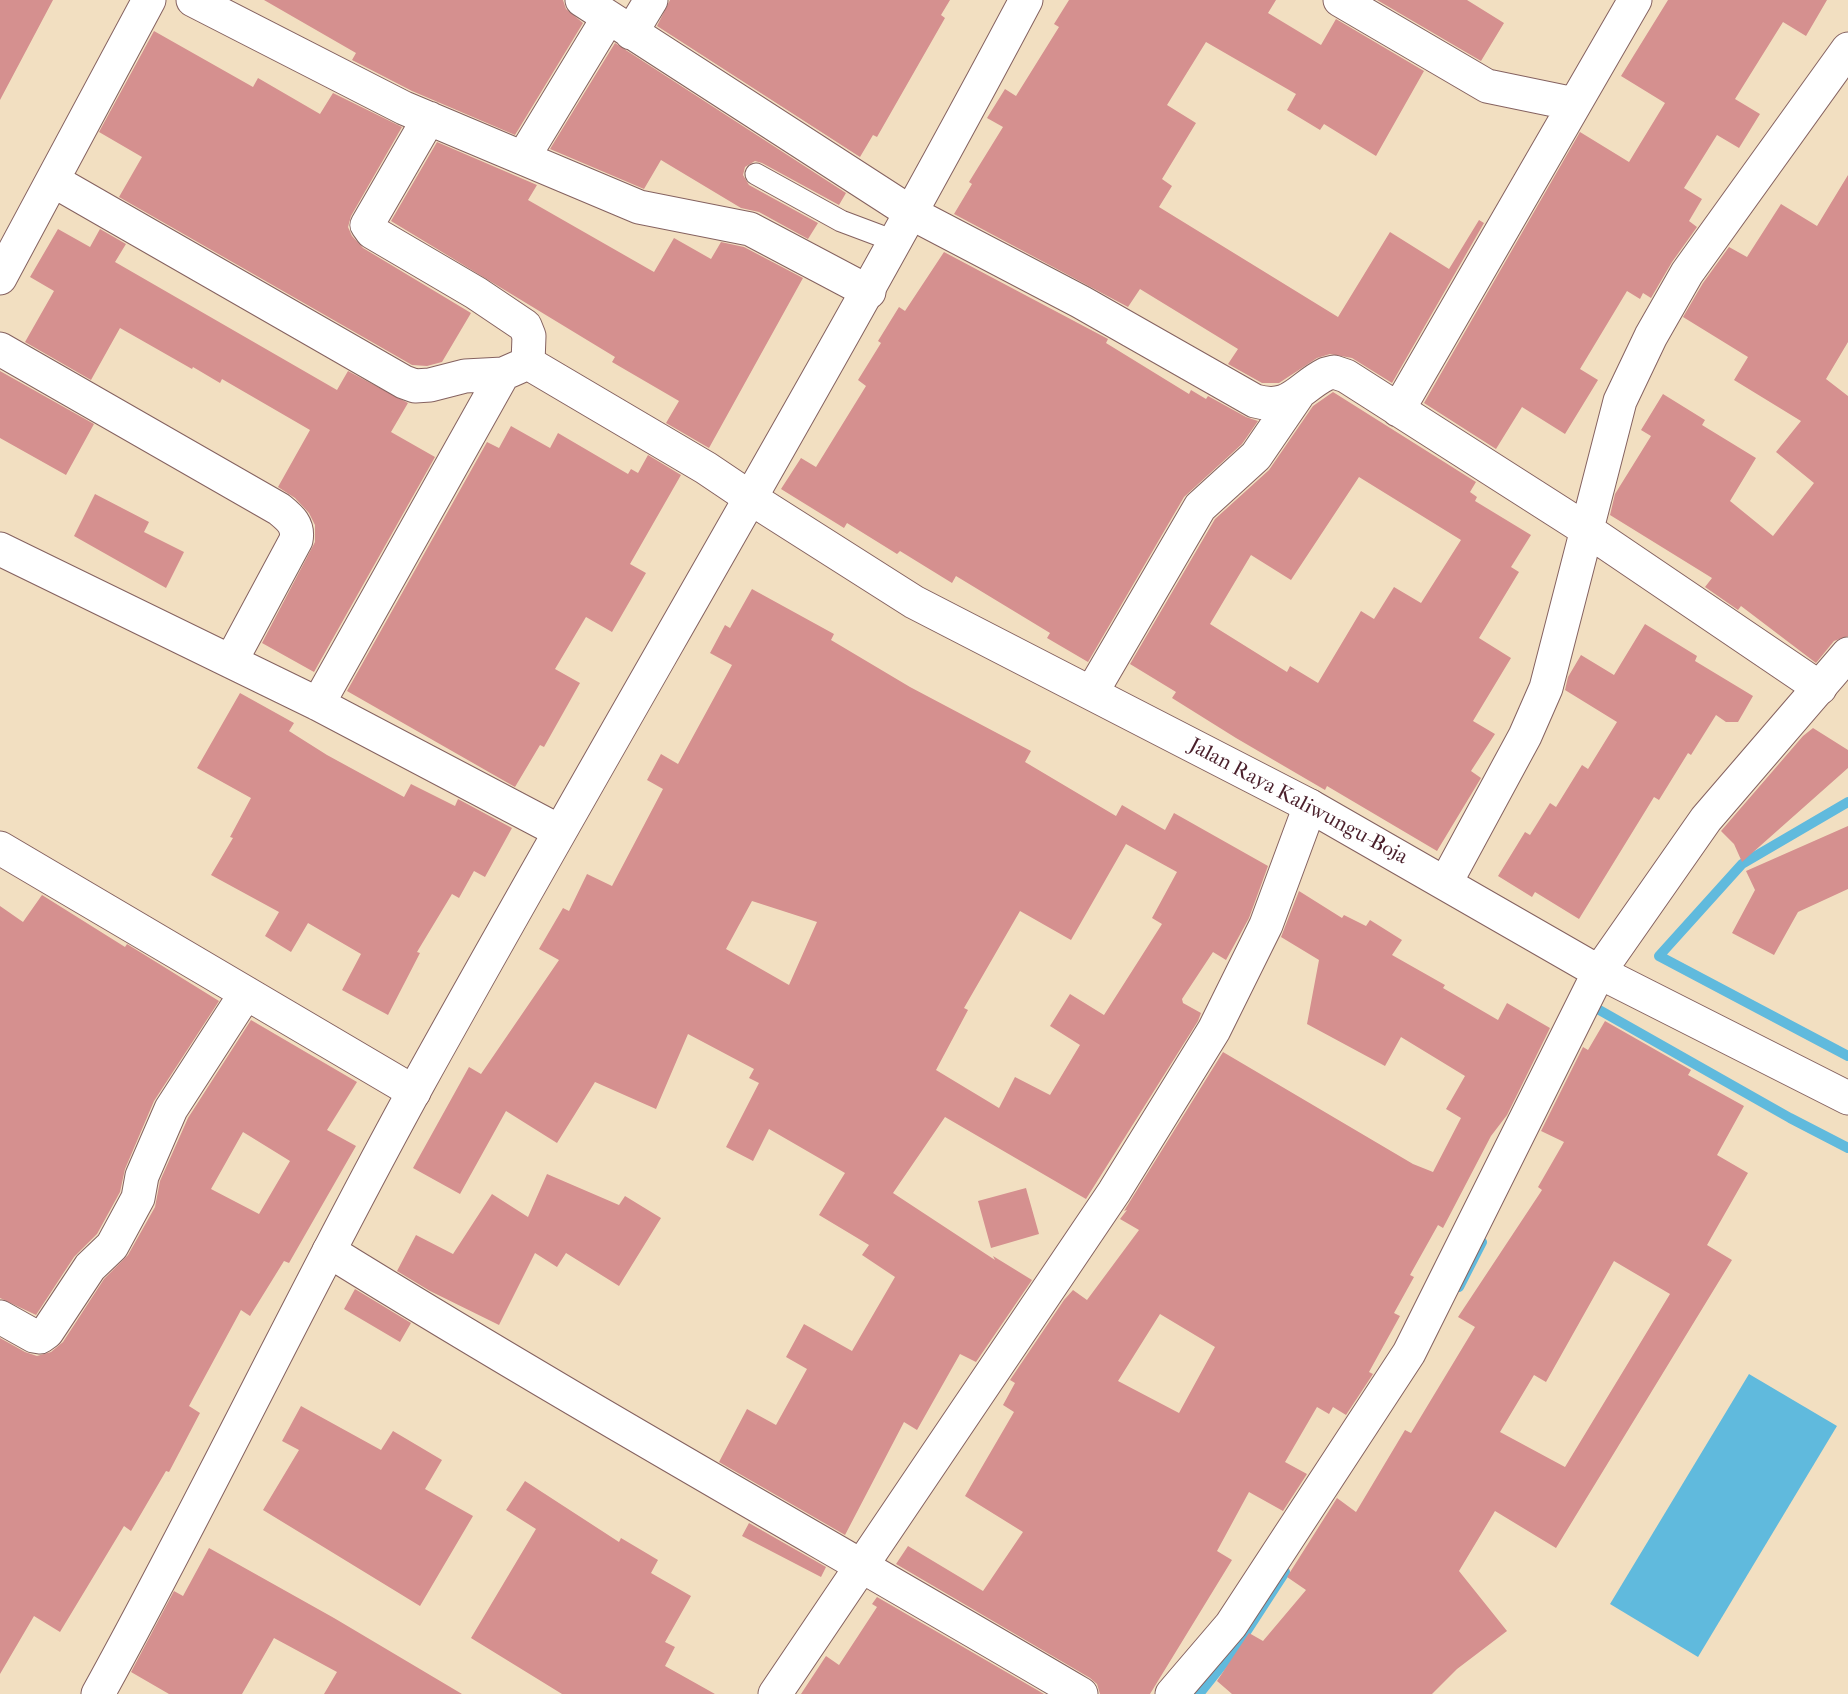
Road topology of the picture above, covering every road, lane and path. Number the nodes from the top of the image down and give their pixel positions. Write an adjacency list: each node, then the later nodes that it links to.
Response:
1 (149, 0): 13 (street)
2 (193, 0): 10 (street)
3 (651, 0): 7 (street)
4 (1026, 0): 14 (street)
5 (1340, 0): 9 (street)
6 (1635, 0): 9 (street)
7 (607, 17): 11 (street); 14 (street)
8 (1848, 49): 23 (street)
9 (1574, 104): 21 (street)
10 (429, 118): 11 (street); 19 (street)
11 (523, 158): 17 (street)
12 (756, 174): 15 (lane)
13 (54, 181): 16 (street); 19 (street)
14 (913, 214): 15 (street); 20 (street)
15 (897, 242): 17 (street)
16 (3, 267)
17 (869, 292): 22 (street)
18 (0, 349): 26 (street)
19 (516, 368): 22 (street, Jalan Raya Kaliwungu-Boja); 29 (street)
20 (1297, 396): 21 (street); 28 (street)
21 (1398, 410): 23 (street)
22 (752, 499): 28 (street, Jalan Raya Kaliwungu-Boja); 31 (street)
23 (1587, 530): 27 (street); 33 (street)
24 (0, 549): 26 (street)
25 (1848, 654): 27 (street)
26 (231, 661): 29 (street)
27 (1820, 688): 34 (street)
28 (1092, 692): 30 (street, Jalan Raya Kaliwungu-Boja)
29 (318, 704): 31 (street)
30 (1310, 806): 33 (street, Jalan Raya Kaliwungu-Boja); 40 (street)
31 (559, 831): 36 (street)
32 (0, 848): 35 (street)
33 (1446, 882): 34 (street, Jalan Raya Kaliwungu-Boja)
34 (1599, 972): 37 (street, Jalan Raya Kaliwungu-Boja); 44 (street)
35 (246, 993): 36 (street); 39 (street)
36 (414, 1092): 38 (street)
37 (1848, 1098)
38 (329, 1251): 40 (street); 41 (street)
39 (0, 1317)
40 (861, 1564): 42 (street); 43 (street)
41 (98, 1694)
42 (775, 1694)
43 (1080, 1694)
44 (1172, 1694)

